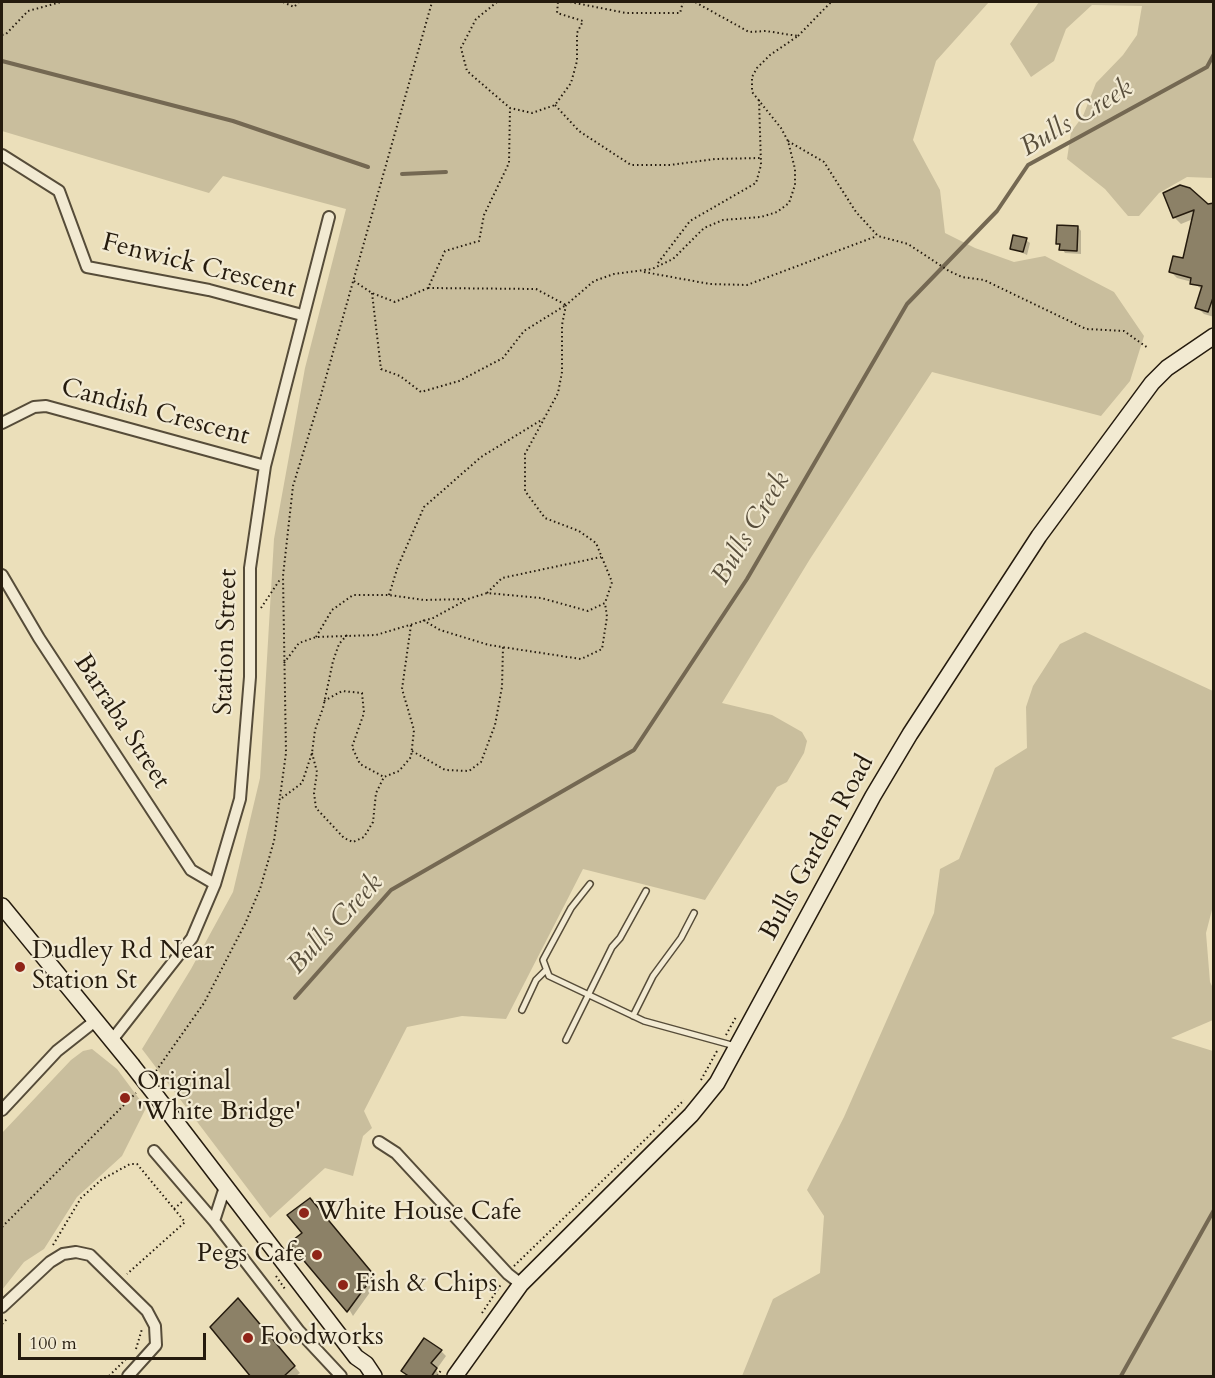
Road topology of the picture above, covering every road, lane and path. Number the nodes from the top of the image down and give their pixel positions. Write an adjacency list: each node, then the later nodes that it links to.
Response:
1 (61, 2): 11 (path)
2 (283, 2): 3 (path)
3 (299, 2)
4 (432, 2): 23 (path)
5 (498, 2): 15 (path)
6 (558, 2): 14 (path)
7 (570, 2): 8 (path)
8 (683, 2)
9 (695, 2): 12 (path)
10 (831, 2): 12 (path)
11 (2, 35)
12 (798, 36): 13 (path)
13 (759, 99): 16 (path); 18 (path)
14 (555, 105): 15 (path); 18 (path)
15 (510, 108): 24 (path)
16 (788, 141): 20 (path); 21 (path)
17 (2, 155): 27 (street, Fenwick Crescent)
18 (760, 158): 21 (path)
19 (329, 217): 27 (street, Station Street)
20 (878, 236): 22 (path); 29 (path)
21 (657, 265): 22 (path)
22 (641, 272): 26 (path)
23 (354, 280): 25 (path); 35 (path)
24 (428, 288): 25 (path); 26 (path)
25 (372, 293): 26 (path)
26 (566, 305): 30 (path)
27 (302, 315): 32 (street, Station Street)
28 (1214, 336): 65 (main road, Bulls Garden Road)
29 (1148, 348)
30 (545, 417): 33 (path); 37 (path)
31 (2, 423): 32 (street, Candish Crescent)
32 (265, 466): 40 (street, Station Street)
33 (603, 556): 36 (path); 39 (path)
34 (2, 575): 52 (street, Barraba Street)
35 (283, 576): 40 (path); 46 (path)
36 (487, 593): 38 (path); 39 (path)
37 (389, 595): 38 (path); 44 (path)
38 (468, 599): 41 (path)
39 (605, 603): 45 (path)
40 (249, 619): 52 (street, Station Street)
41 (423, 620): 42 (path); 45 (path)
42 (411, 625): 43 (path); 48 (path)
43 (348, 635): 44 (path); 47 (path)
44 (316, 637): 46 (path)
45 (503, 647): 48 (path)
46 (283, 665): 51 (path)
47 (324, 701): 49 (path); 50 (path)
48 (412, 751): 50 (path)
49 (312, 753): 50 (path); 51 (path)
50 (384, 777)
51 (282, 798): 66 (path)
52 (215, 884): 63 (street, Station Street)
53 (590, 884): 57 (lane)
54 (646, 891): 58 (lane)
55 (2, 906): 62 (main road)
56 (694, 913): 60 (lane)
57 (545, 971): 58 (lane); 59 (lane)
58 (587, 995): 60 (lane); 64 (lane)
59 (522, 1010)
60 (633, 1016): 65 (lane)
61 (736, 1017): 65 (path)
62 (95, 1021): 63 (main road); 70 (street)
63 (112, 1040): 73 (main road, bridge)
64 (566, 1040)
65 (729, 1045): 67 (path); 79 (main road, Bulls Garden Road)
66 (153, 1074)
67 (695, 1088)
68 (138, 1091): 75 (path)
69 (689, 1095): 77 (path)
70 (2, 1110)
71 (379, 1142): 79 (street)
72 (154, 1151): 74 (street)
73 (225, 1187): 74 (street); 84 (main road)
74 (214, 1221): 87 (street)
75 (2, 1227)
76 (51, 1249): 78 (path)
77 (514, 1266)
78 (127, 1274)
79 (521, 1284): 90 (main road, Bulls Garden Road)
80 (2, 1307): 86 (street)
81 (9, 1317): 82 (path)
82 (2, 1324)
83 (142, 1326): 85 (path)
84 (356, 1357): 88 (main road); 89 (main road)
85 (109, 1377)
86 (128, 1377)
87 (341, 1377)
88 (362, 1377)
89 (374, 1377)
90 (455, 1377)

